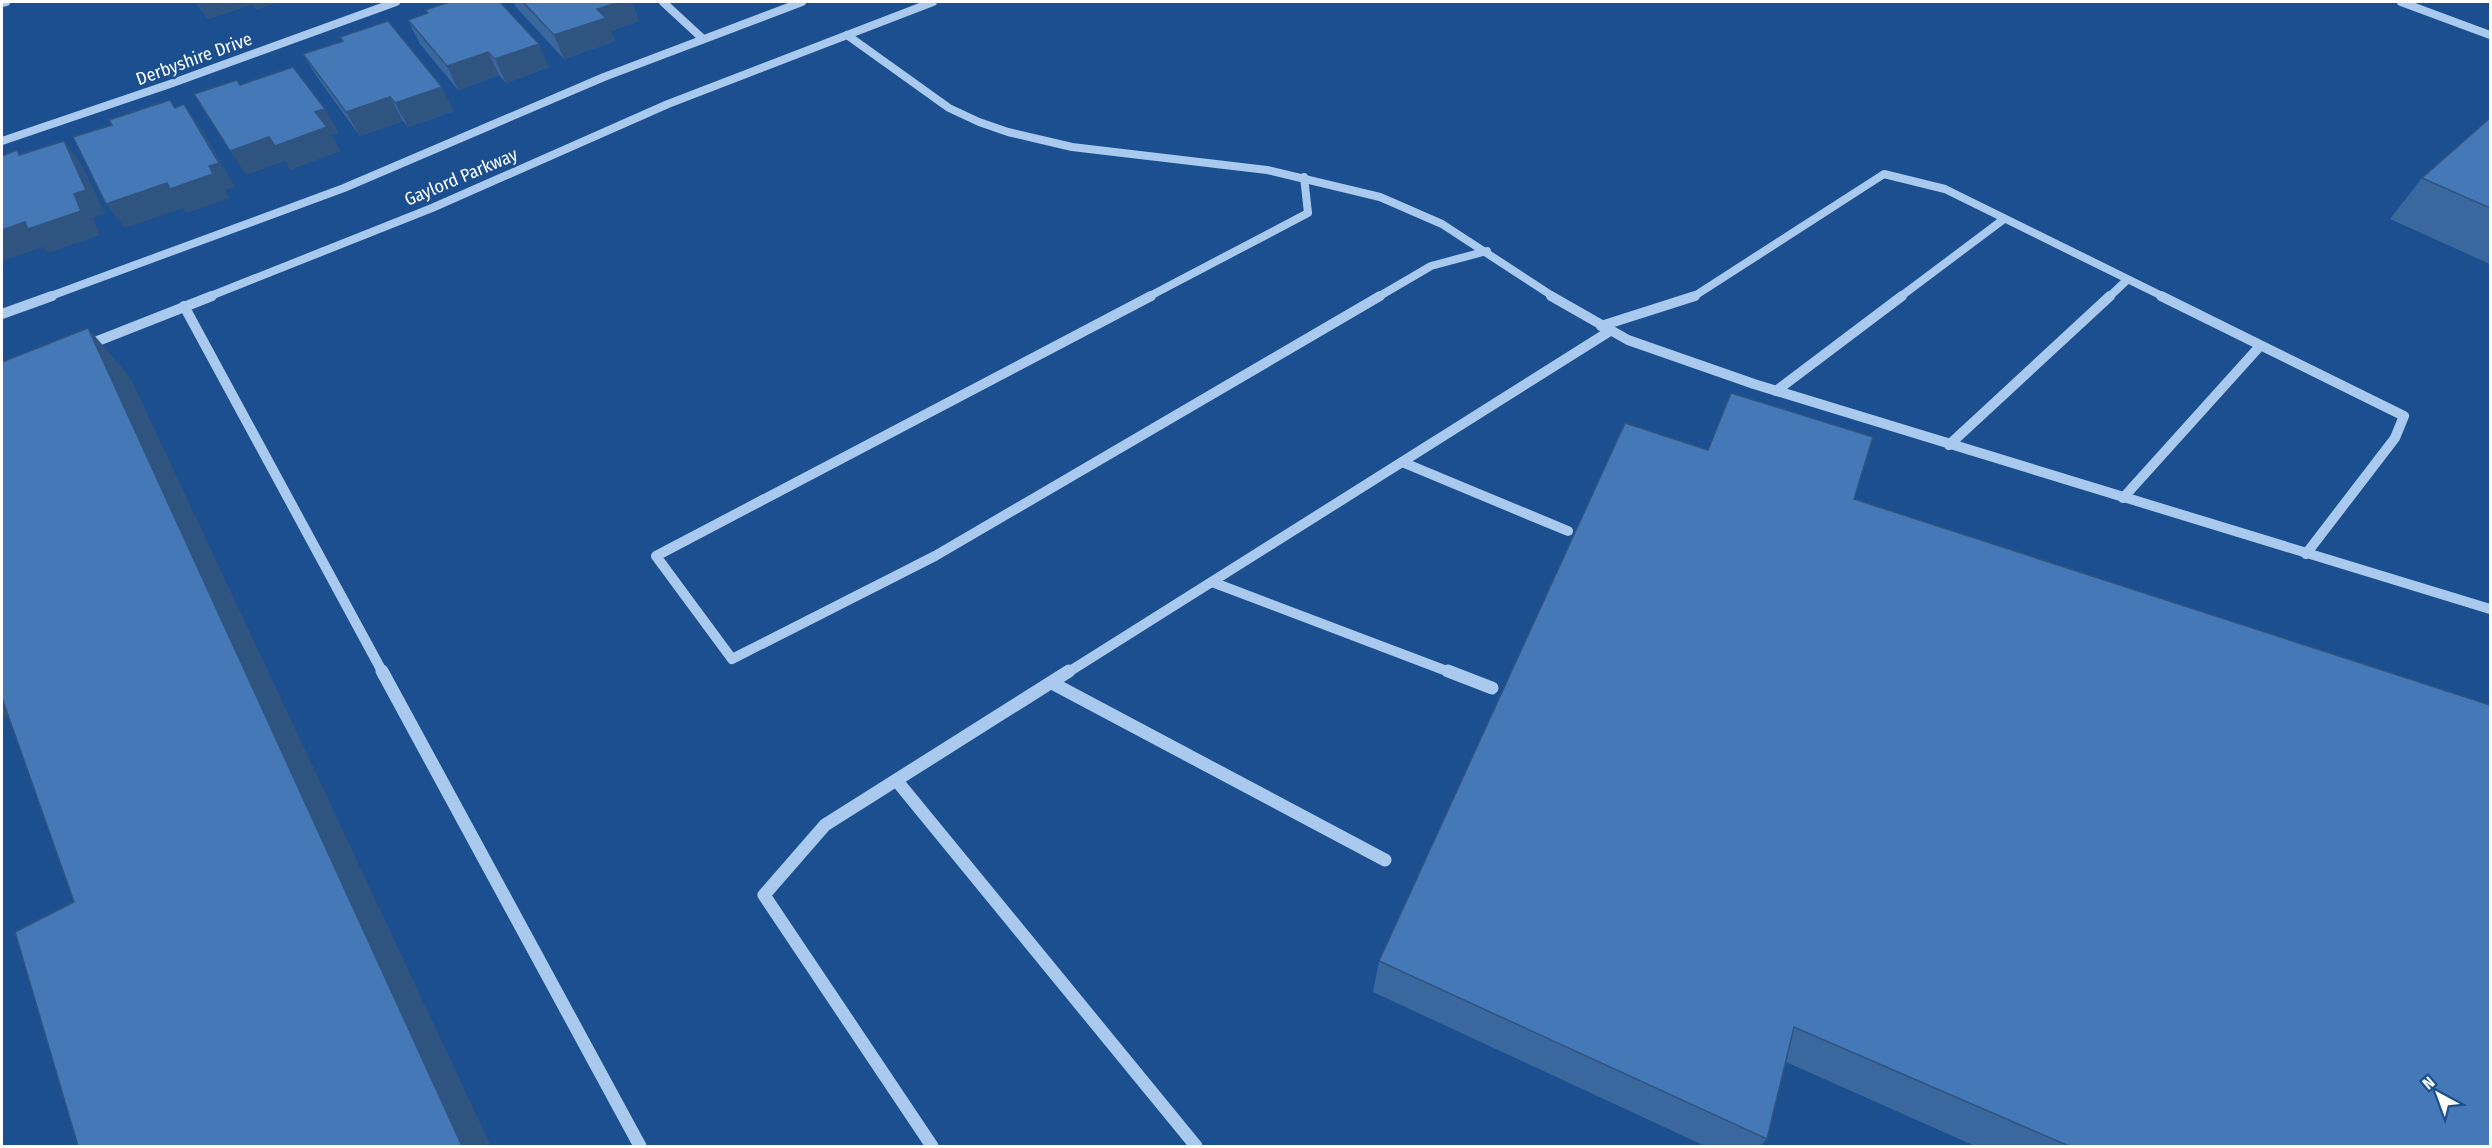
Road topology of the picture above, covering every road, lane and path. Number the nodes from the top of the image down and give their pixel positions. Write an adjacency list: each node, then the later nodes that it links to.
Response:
1 (6, 2): 7 (street)
2 (396, 2): 11 (street, Derbyshire Drive)
3 (663, 2): 10 (street)
4 (802, 2): 10 (street)
5 (933, 2): 8 (street, Gaylord Parkway)
6 (2401, 2): 9 (street)
7 (2, 3)
8 (847, 35): 12 (street); 16 (street, Gaylord Parkway)
9 (2490, 35)
10 (703, 39): 17 (street)
11 (2, 141)
12 (1304, 177): 14 (street); 14 (street)
13 (2004, 219): 15 (street); 18 (street); 21 (street)
14 (1487, 251): 18 (street)
15 (2127, 280): 19 (street); 22 (street)
16 (184, 306): 20 (street, Gaylord Parkway); 33 (street)
17 (2, 314)
18 (1606, 329): 21 (street); 23 (street)
19 (2260, 346): 24 (street); 26 (street)
20 (77, 350)
21 (1776, 391): 22 (street)
22 (1949, 445): 24 (street)
23 (1402, 462): 25 (street); 27 (street)
24 (2123, 498): 26 (street)
25 (1568, 531)
26 (2306, 554): 28 (street)
27 (1212, 582): 29 (street); 30 (street)
28 (2490, 609)
29 (1052, 683): 31 (street); 32 (street)
30 (1492, 688)
31 (897, 781): 34 (street); 35 (street)
32 (1386, 860)
33 (640, 1146)
34 (932, 1146)
35 (1196, 1146)

